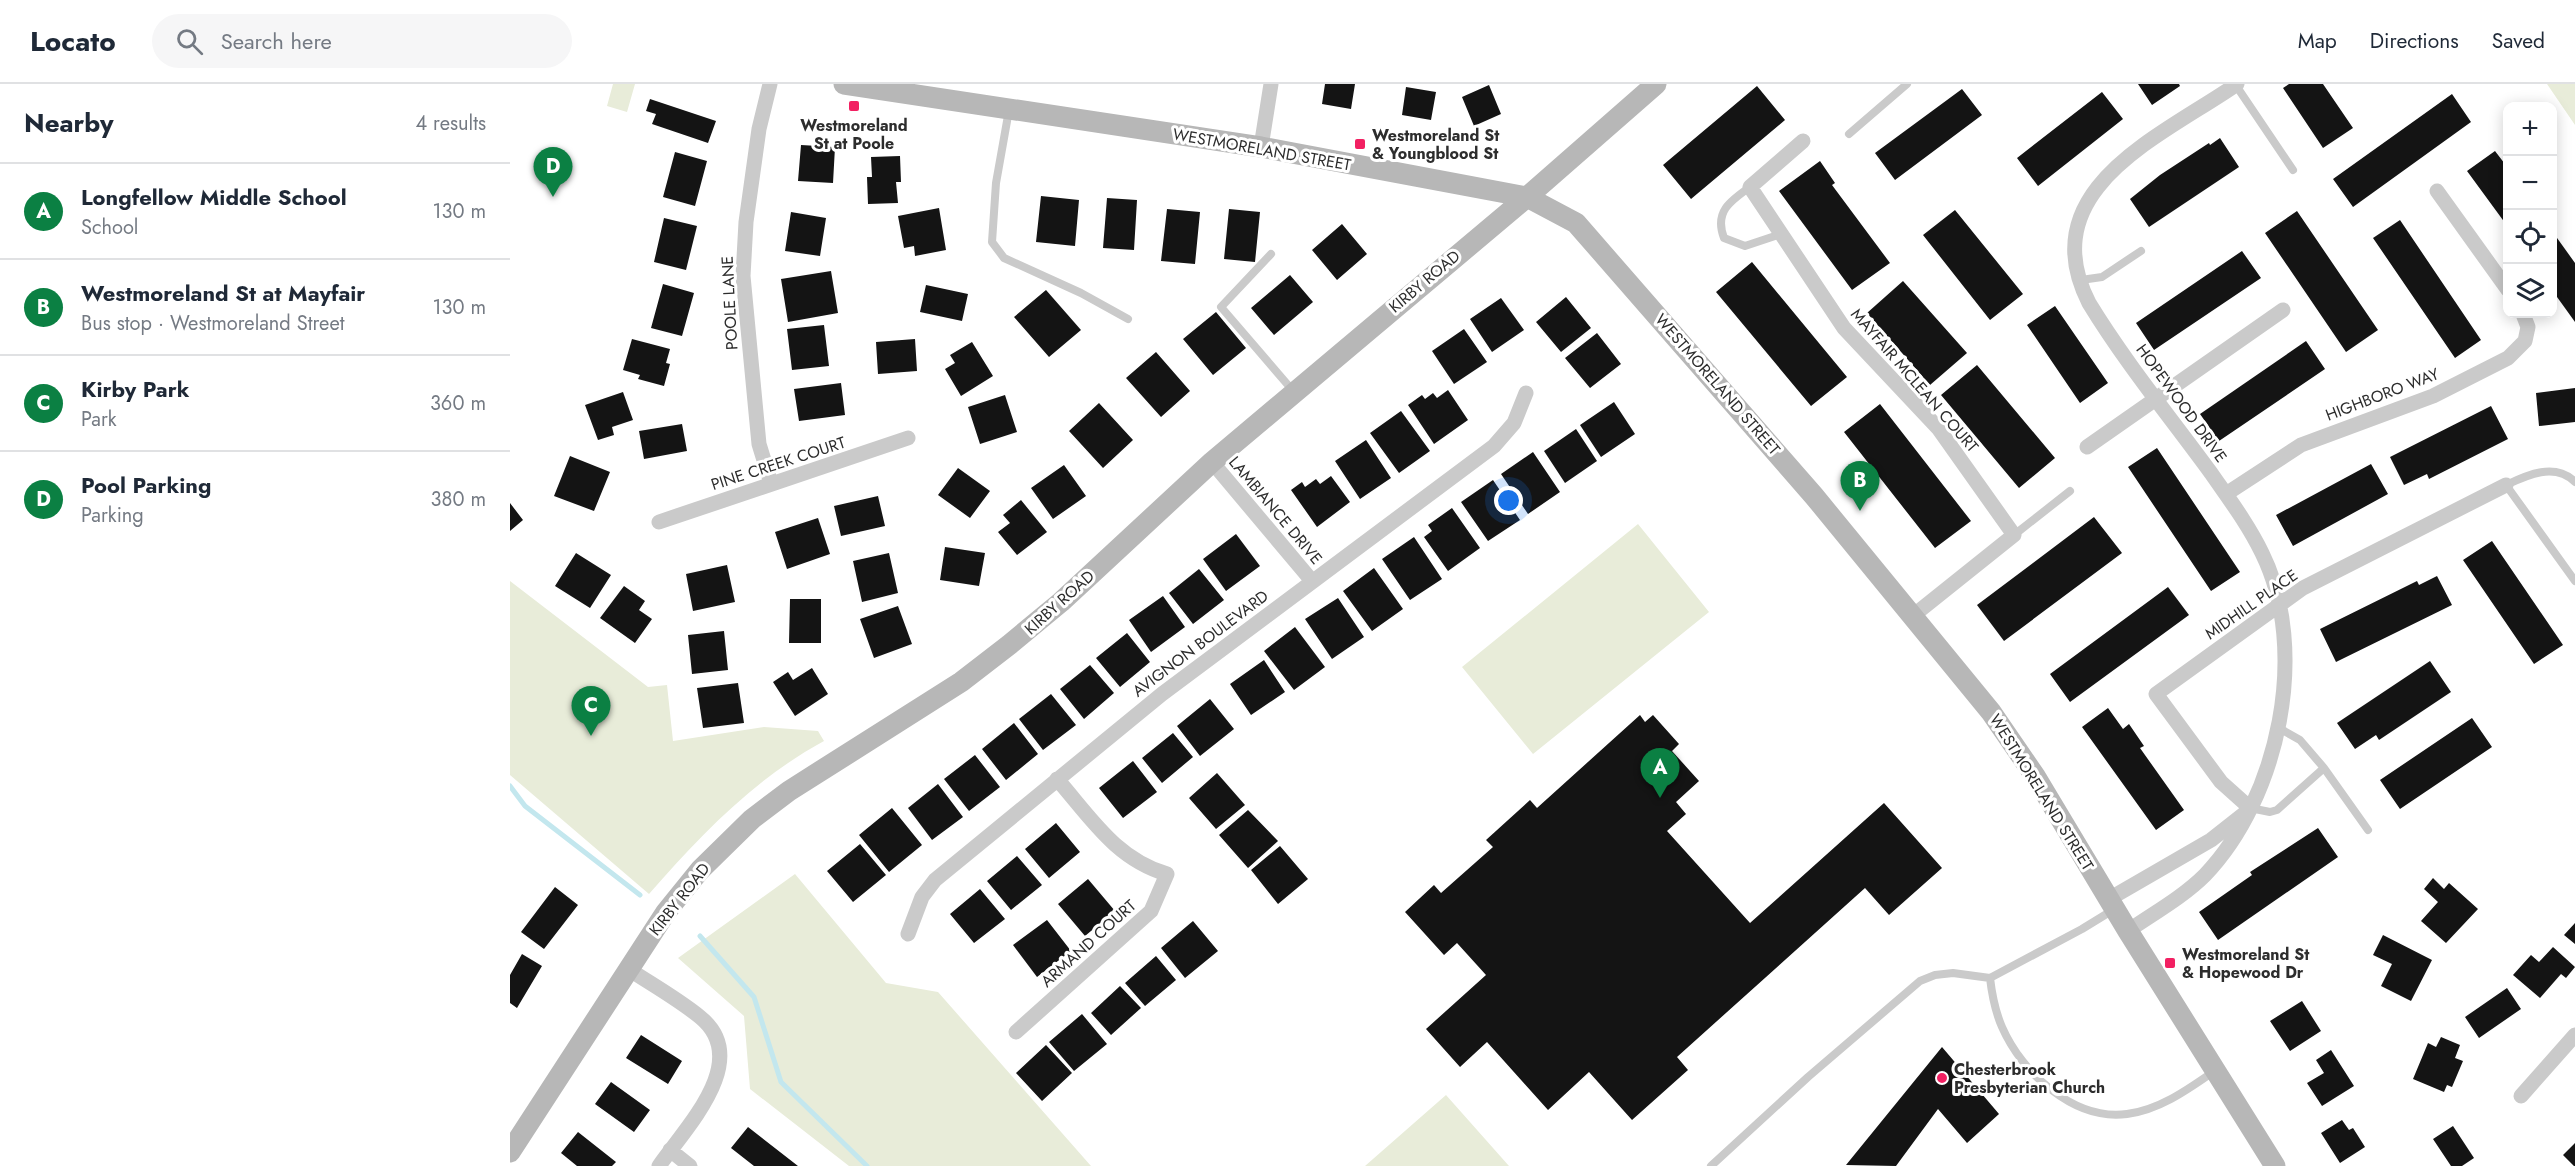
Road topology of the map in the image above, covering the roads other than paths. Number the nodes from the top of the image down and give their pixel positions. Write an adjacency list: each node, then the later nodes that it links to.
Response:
1 (770, 84): 30 (street, POOLE LANE)
2 (844, 84): 7 (main road, WESTMORELAND STREET)
3 (1271, 84): 10 (street)
4 (1656, 84): 14 (main road, KIRBY ROAD)
5 (1907, 84): 8 (lane)
6 (2236, 84): 11 (lane, HOPEWOOD DRIVE); 18 (street, HOPEWOOD DRIVE)
7 (1010, 108): 10 (main road, WESTMORELAND STREET); 22 (lane)
8 (1849, 134)
9 (1803, 141): 12 (street)
10 (1261, 147): 14 (main road, WESTMORELAND STREET)
11 (2293, 170)
12 (1750, 187): 15 (street, MAYFAIR MCLEAN COURT); 15 (lane)
13 (2437, 191): 19 (street)
14 (1527, 197): 23 (main road, KIRBY ROAD); 39 (main road, WESTMORELAND STREET)
15 (1781, 234): 35 (street, MAYFAIR MCLEAN COURT)
16 (2141, 251): 18 (lane)
17 (1271, 254): 23 (lane)
18 (2079, 280): 25 (street, HOPEWOOD DRIVE)
19 (2503, 283)
20 (2283, 310): 25 (street)
21 (2525, 318): 33 (street, HIGHBORO WAY)
22 (1128, 319)
23 (1294, 392): 28 (main road, KIRBY ROAD)
24 (1526, 393): 36 (street, AVIGNON BOULEVARD)
25 (2157, 398): 27 (street); 33 (street, HOPEWOOD DRIVE)
26 (908, 438): 30 (street, PINE CREEK COURT)
27 (2087, 447)
28 (1212, 462): 36 (street, LAMBIANCE DRIVE); 48 (main road, KIRBY ROAD)
29 (2575, 482): 31 (lane, MIDHILL PLACE)
30 (771, 483): 34 (street, PINE CREEK COURT)
31 (2506, 485): 37 (lane); 38 (street, MIDHILL PLACE)
32 (2070, 491): 35 (lane)
33 (2226, 494): 38 (street, HOPEWOOD DRIVE)
34 (659, 522)
35 (2014, 535): 39 (street)
36 (1312, 581): 42 (street, AVIGNON BOULEVARD)
37 (2575, 581)
38 (2280, 602): 40 (street, HOPEWOOD DRIVE); 43 (street, MIDHILL PLACE)
39 (1914, 615): 45 (main road, WESTMORELAND STREET)
40 (2277, 728): 41 (lane); 43 (street, HOPEWOOD DRIVE)
41 (2324, 768): 43 (lane); 44 (lane)
42 (1057, 778): 47 (street, AVIGNON BOULEVARD); 50 (street, ARMAND COURT)
43 (2250, 808): 45 (street, HOPEWOOD DRIVE); 46 (street, HOPEWOOD DRIVE)
44 (2368, 830)
45 (2112, 904): 46 (main road, WESTMORELAND STREET); 49 (lane)
46 (2128, 930): 52 (main road, WESTMORELAND STREET)
47 (908, 934)
48 (627, 968): 54 (street); 55 (main road, KIRBY ROAD)
49 (1990, 978): 52 (lane); 58 (lane)
50 (1016, 1032)
51 (2575, 1035): 53 (street)
52 (2216, 1071): 59 (main road, WESTMORELAND STREET)
53 (2521, 1096)
54 (670, 1150): 56 (street); 57 (street)
55 (510, 1152)
56 (659, 1166)
57 (690, 1166)
58 (1711, 1166)
59 (2275, 1166)

